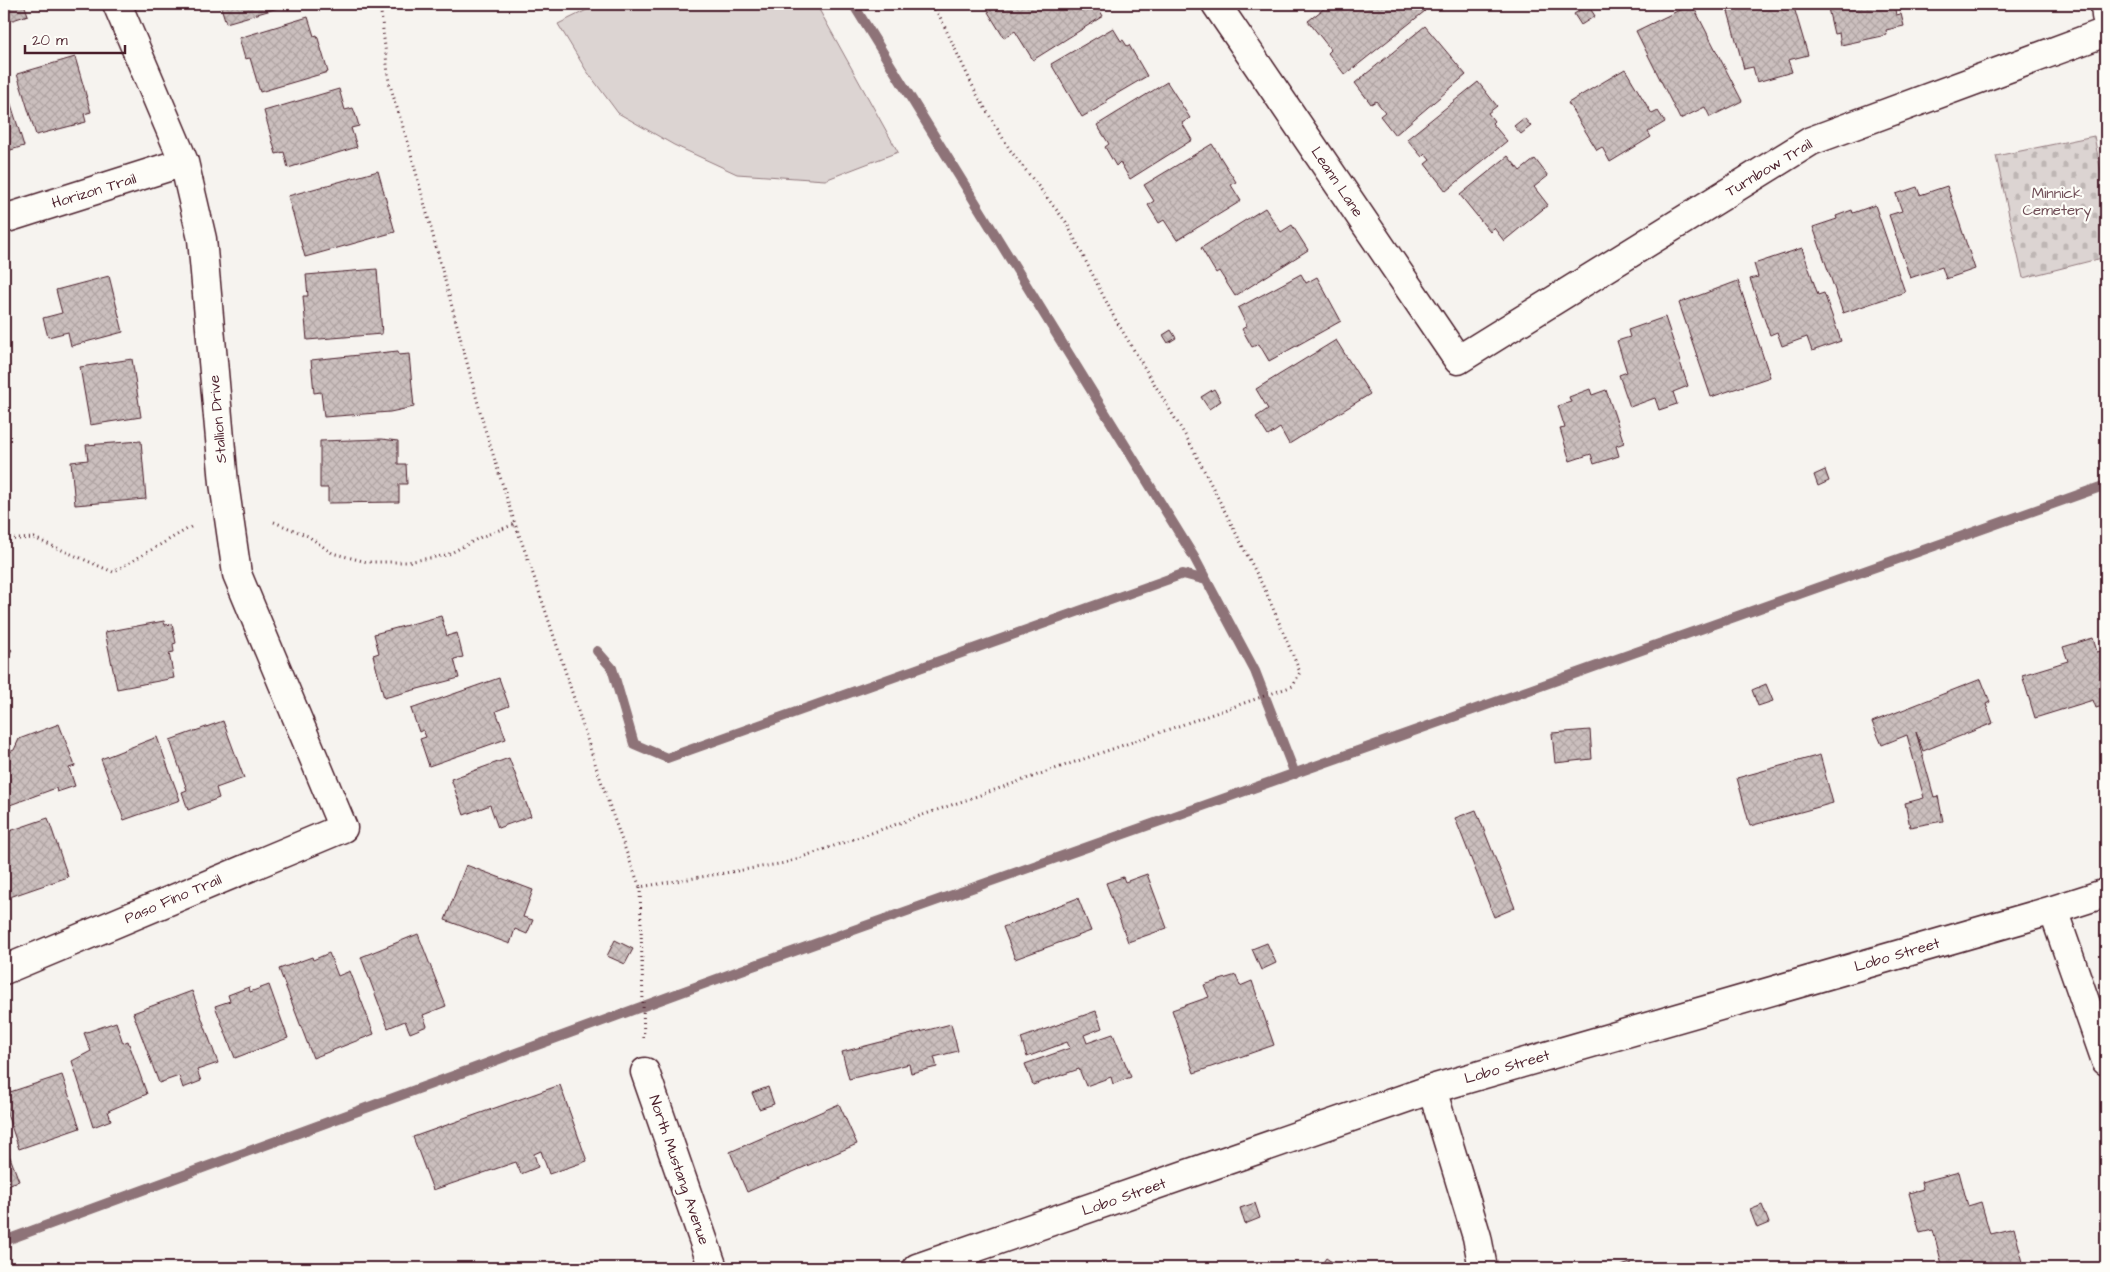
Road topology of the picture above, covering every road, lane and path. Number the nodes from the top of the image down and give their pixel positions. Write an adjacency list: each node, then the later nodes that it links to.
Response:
1 (117, 4): 8 (street, Stallion Drive)
2 (380, 4): 12 (path)
3 (931, 4): 16 (path)
4 (1216, 4): 10 (street, Leann Lane)
5 (2105, 4): 6 (street)
6 (2106, 16)
7 (2106, 32): 10 (street, Turnbow Trail)
8 (184, 162): 9 (street, Horizon Trail); 15 (street, Stallion Drive)
9 (4, 219)
10 (1458, 360)
11 (274, 522): 12 (path)
12 (515, 524): 16 (path)
13 (192, 527): 14 (path)
14 (4, 540)
15 (343, 828): 19 (street, Paso Fino Trail)
16 (640, 887): 21 (path)
17 (2106, 893): 18 (street, Lobo Street)
18 (2053, 910): 20 (street); 22 (street, Lobo Street)
19 (4, 970)
20 (2106, 1062)
21 (645, 1072): 23 (street, North Mustang Avenue)
22 (1432, 1089): 24 (street, Lobo Street); 25 (street)
23 (713, 1268)
24 (917, 1268)
25 (1483, 1268)

